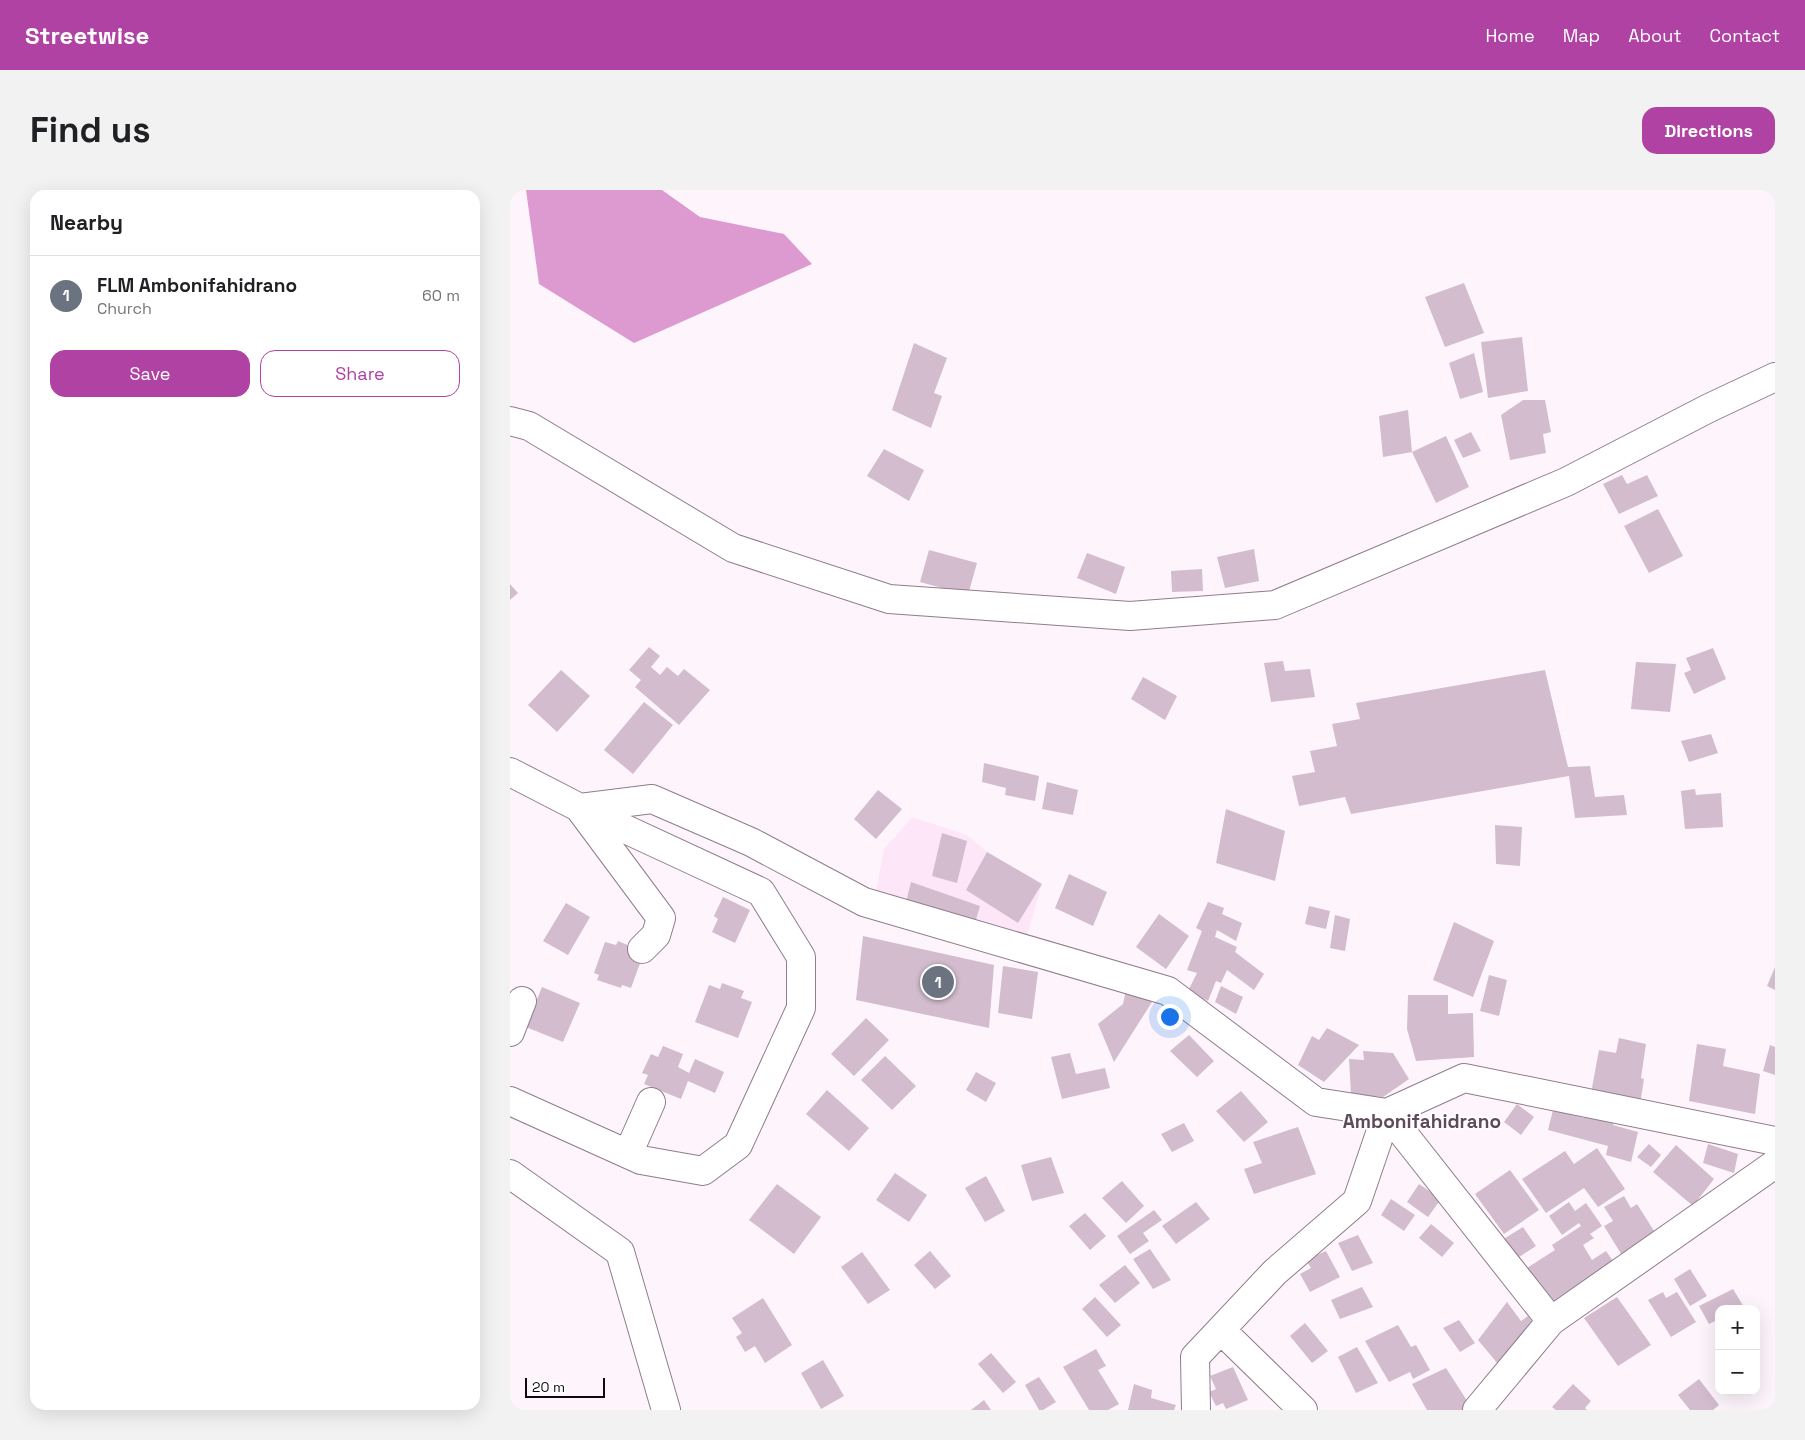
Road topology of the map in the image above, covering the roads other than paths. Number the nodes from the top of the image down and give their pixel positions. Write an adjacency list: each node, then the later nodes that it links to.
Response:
1 (1775, 377): 2 (street)
2 (510, 421)
3 (510, 772): 4 (street)
4 (580, 808): 5 (street); 10 (street); 12 (street)
5 (642, 949)
6 (522, 1001): 7 (street)
7 (510, 1032)
8 (510, 1101): 12 (street)
9 (650, 1102): 12 (street)
10 (1387, 1113): 11 (street); 15 (street); 16 (street)
11 (1775, 1141)
12 (628, 1154)
13 (1775, 1164): 15 (street)
14 (510, 1174): 17 (street)
15 (1551, 1321): 20 (street)
16 (1221, 1330): 18 (street); 19 (street)
17 (666, 1410)
18 (1196, 1410)
19 (1303, 1410)
20 (1477, 1410)

